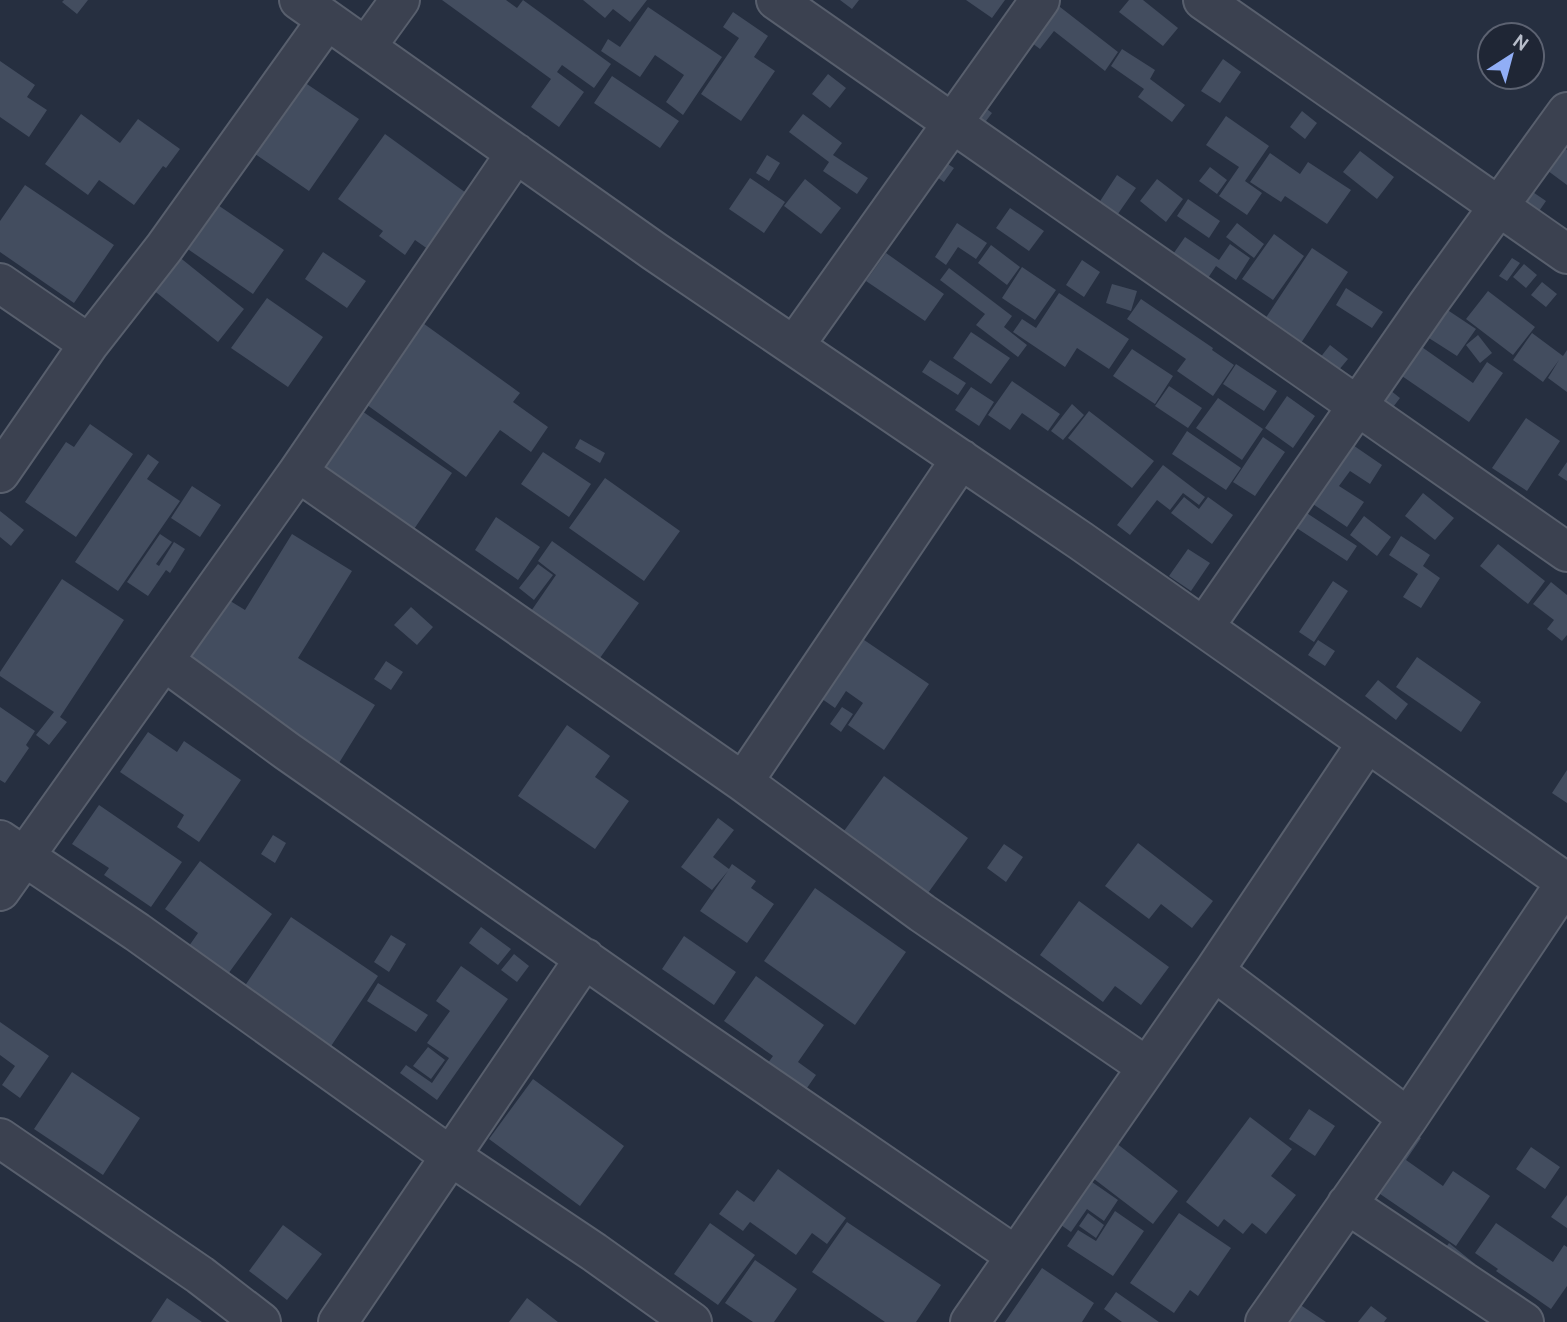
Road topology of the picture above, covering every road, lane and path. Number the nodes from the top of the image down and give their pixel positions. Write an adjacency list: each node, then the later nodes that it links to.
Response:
1 (400, 0): 6 (street)
2 (776, 0): 8 (street)
3 (1040, 0): 8 (street)
4 (1203, 0): 10 (street)
5 (313, 10): 6 (street); 13 (street)
6 (366, 47): 9 (street)
7 (1567, 112): 10 (street)
8 (953, 122): 14 (street); 15 (street)
9 (516, 153): 14 (street); 17 (street)
10 (1499, 207): 11 (street); 15 (street)
11 (1567, 254)
12 (0, 283): 13 (street)
13 (89, 344): 18 (street)
14 (794, 345): 16 (street)
15 (1357, 407): 19 (street); 20 (street)
16 (961, 459): 20 (street); 23 (street)
17 (298, 472): 21 (street); 23 (street)
18 (0, 473)
19 (1567, 552)
20 (1205, 627): 22 (street)
21 (164, 661): 24 (street); 27 (street)
22 (1367, 743): 25 (street); 28 (street)
23 (743, 782): 29 (street)
24 (12, 849): 26 (street); 32 (street)
25 (1566, 883): 30 (street)
26 (0, 891)
27 (585, 958): 32 (street); 34 (street)
28 (1214, 971): 29 (street); 30 (street)
29 (1147, 1067): 34 (street)
30 (1408, 1118): 33 (street)
31 (0, 1139): 35 (street)
32 (449, 1155): 36 (street); 37 (street)
33 (1347, 1204): 39 (street); 40 (street)
34 (1016, 1256): 38 (street)
35 (261, 1322)
36 (338, 1322)
37 (692, 1322)
38 (970, 1322)
39 (1265, 1322)
40 (1524, 1322)

